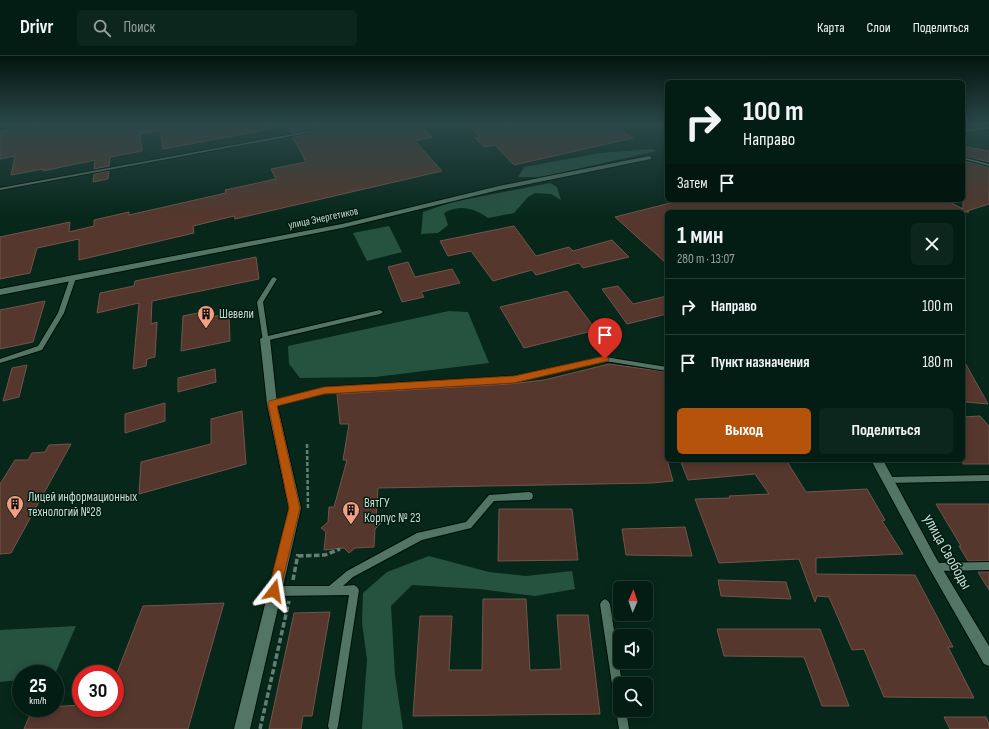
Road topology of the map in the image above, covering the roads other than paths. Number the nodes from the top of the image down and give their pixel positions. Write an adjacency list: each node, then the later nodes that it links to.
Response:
1 (183, 155): 5 (lane)
2 (649, 158): 6 (street, улица Энергетиков)
3 (965, 159): 4 (lane)
4 (989, 165)
5 (0, 189)
6 (73, 278): 8 (street, улица Энергетиков); 11 (lane)
7 (274, 279): 10 (lane)
8 (0, 292)
9 (380, 312): 10 (lane)
10 (264, 339): 13 (street)
11 (0, 361)
12 (665, 369): 13 (lane)
13 (272, 404): 20 (street)
14 (878, 462): 16 (street, улица Свободы)
15 (989, 478): 16 (lane)
16 (887, 480): 19 (street, улица Свободы)
17 (529, 496): 21 (lane)
18 (989, 566): 19 (lane)
19 (935, 567): 23 (street, улица Свободы)
20 (274, 591): 21 (lane); 28 (street)
21 (330, 591): 27 (lane)
22 (605, 604): 25 (lane)
23 (984, 643): 24 (street, улица Свободы)
24 (989, 659)
25 (616, 677)
26 (622, 717): 29 (lane)
27 (333, 726)
28 (242, 729)
29 (624, 729)

